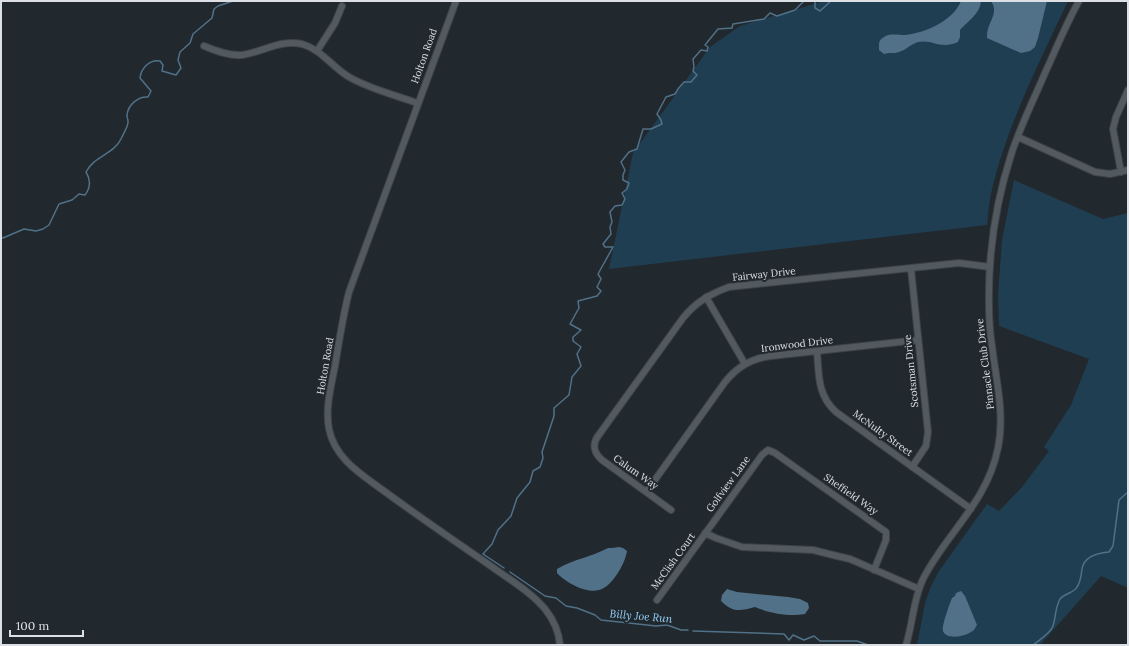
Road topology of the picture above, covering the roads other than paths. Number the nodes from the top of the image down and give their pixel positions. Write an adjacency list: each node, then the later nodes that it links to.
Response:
1 (456, 1): 7 (street, Holton Road)
2 (1079, 1): 8 (street, Pinnacle Club Drive)
3 (342, 6): 5 (street)
4 (204, 46): 5 (street)
5 (317, 51): 7 (street)
6 (1128, 90): 10 (street)
7 (417, 103): 27 (street, Holton Road)
8 (1018, 137): 10 (street); 11 (street, Pinnacle Club Drive)
9 (1128, 170): 10 (street)
10 (1121, 172)
11 (990, 266): 12 (street, Fairway Drive); 21 (street, Pinnacle Club Drive)
12 (911, 269): 13 (street, Fairway Drive); 14 (street, Scotsman Drive)
13 (706, 297): 16 (street); 17 (street, Fairway Drive)
14 (918, 340): 15 (street, Ironwood Drive); 19 (street, Scotsman Drive)
15 (817, 351): 16 (street, Ironwood Drive); 19 (street, McNulty Street)
16 (745, 364): 20 (street, Ironwood Drive)
17 (594, 447): 20 (street, Calum Way)
18 (770, 450): 23 (street, Golfview Lane); 24 (street, Sheffield Way)
19 (912, 467): 21 (street, McNulty Street)
20 (647, 491): 22 (street, Calum Way)
21 (971, 509): 25 (street, Pinnacle Club Drive)
22 (671, 510)
23 (706, 533): 24 (street); 26 (street, McClish Court)
24 (874, 570): 25 (street)
25 (919, 589): 28 (street, Pinnacle Club Drive)
26 (657, 600)
27 (560, 645)
28 (906, 645)

